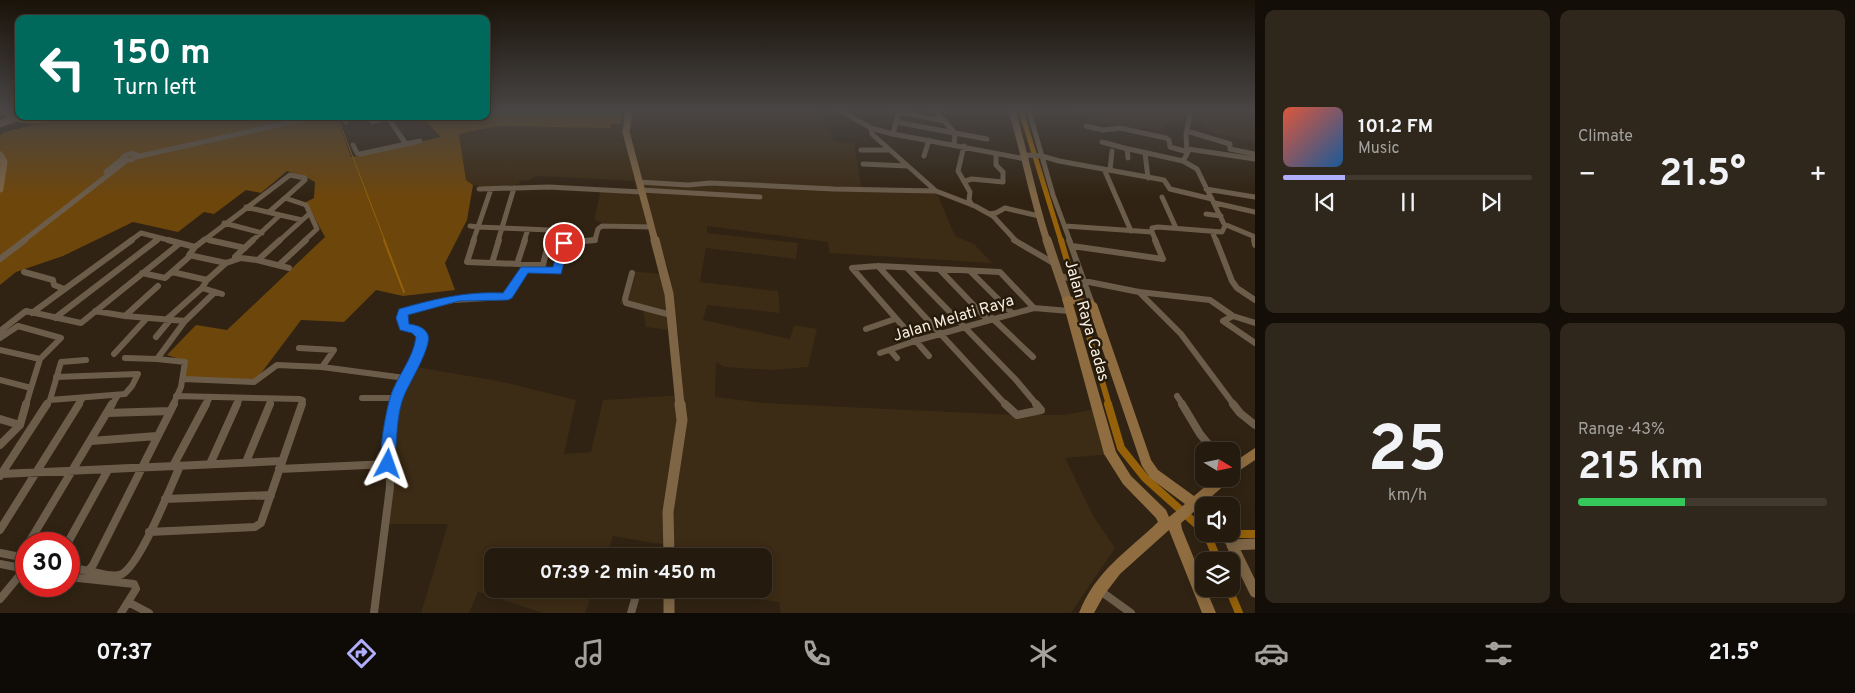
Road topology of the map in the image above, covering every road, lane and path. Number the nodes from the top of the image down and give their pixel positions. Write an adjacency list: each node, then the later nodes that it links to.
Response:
1 (203, 140): 30 (street)
2 (208, 140): 30 (street)
3 (403, 140): 16 (street)
4 (628, 140): 44 (street)
5 (878, 140): 22 (street)
6 (929, 140): 17 (street); 31 (street)
7 (954, 140): 17 (street)
8 (1021, 140): 33 (street, Jalan Raya Cadas)
9 (1037, 140): 32 (street)
10 (1168, 140): 23 (street)
11 (1187, 140): 23 (street)
12 (1208, 140): 25 (street)
13 (1216, 140): 28 (street)
14 (420, 141): 16 (street)
15 (1102, 142): 20 (street)
16 (406, 144): 18 (street)
17 (954, 144): 19 (street)
18 (352, 145)
19 (964, 146): 27 (street); 41 (street)
20 (1128, 149): 26 (street); 34 (street)
21 (861, 150): 22 (street)
22 (890, 150): 38 (street)
23 (1188, 150): 25 (street); 35 (street)
24 (1112, 151): 39 (street)
25 (1210, 152): 36 (street)
26 (1147, 153): 35 (street); 40 (street)
27 (996, 154): 33 (street); 41 (street)
28 (1255, 154)
29 (0, 155): 45 (street)
30 (136, 155): 63 (street)
31 (924, 156)
32 (1041, 156): 33 (street); 39 (street); 70 (street)
33 (1026, 157): 65 (street, Jalan Raya Cadas)
34 (1128, 158)
35 (1184, 159): 48 (street)
36 (1255, 159)
37 (863, 164): 38 (street)
38 (908, 166): 49 (street)
39 (1107, 170): 40 (street); 78 (street)
40 (1148, 178): 55 (street)
41 (964, 180): 56 (street)
42 (297, 187): 53 (street); 54 (street); 57 (street)
43 (514, 188): 44 (street); 47 (street); 74 (street)
44 (640, 188): 49 (street); 50 (street); 73 (street)
45 (0, 189)
46 (479, 189): 47 (street)
47 (491, 189): 72 (street)
48 (1206, 189): 52 (street); 55 (street)
49 (936, 192): 56 (street)
50 (760, 197)
51 (1162, 197): 75 (street)
52 (1255, 197)
53 (284, 198): 54 (street); 58 (street)
54 (296, 201): 60 (street)
55 (1213, 201): 59 (street); 66 (street)
56 (972, 205): 61 (street)
57 (246, 207): 58 (street); 68 (street)
58 (269, 212): 64 (street)
59 (1255, 212)
60 (309, 214): 67 (street); 100 (street)
61 (989, 214): 65 (street); 99 (street)
62 (1206, 214): 66 (street)
63 (53, 215): 91 (street); 94 (street)
64 (280, 215): 67 (street); 80 (street)
65 (1039, 216): 99 (street, Jalan Raya Cadas)
66 (1221, 216): 71 (street)
67 (302, 220): 95 (street)
68 (224, 223): 80 (street); 83 (street)
69 (470, 226): 72 (street)
70 (1064, 226): 78 (street); 88 (street)
71 (1225, 226): 77 (street); 81 (street)
72 (478, 227): 74 (street); 97 (street)
73 (652, 227): 85 (street); 124 (street)
74 (503, 228): 76 (street); 97 (street)
75 (1176, 228): 77 (street); 79 (street)
76 (528, 229): 84 (street); 98 (street)
77 (1212, 230): 117 (street)
78 (1131, 231): 79 (street)
79 (1152, 232): 88 (street)
80 (262, 233): 90 (street)
81 (1255, 237): 87 (street)
82 (159, 238): 86 (street); 115 (street); 127 (street)
83 (205, 239): 89 (street); 90 (street)
84 (549, 242): 85 (street); 98 (street)
85 (564, 243): 156 (street)
86 (179, 244): 89 (street); 108 (street)
87 (1255, 245)
88 (1072, 246): 112 (street)
89 (195, 247): 92 (street)
90 (245, 248): 93 (street)
91 (0, 254)
92 (190, 256): 96 (street); 107 (street)
93 (235, 257): 95 (street); 96 (street)
94 (0, 259)
95 (258, 260): 100 (street)
96 (226, 263): 111 (street)
97 (492, 263): 98 (street)
98 (517, 264)
99 (1056, 264): 110 (street, Jalan Raya Cadas)
100 (279, 266): 102 (street)
101 (878, 266): 103 (street); 129 (street); 137 (street)
102 (289, 268)
103 (907, 268): 104 (street); 134 (street)
104 (939, 269): 105 (street); 130 (street)
105 (970, 271): 120 (street); 123 (street)
106 (24, 272): 115 (street)
107 (172, 272): 108 (street); 111 (street)
108 (142, 273): 121 (street)
109 (632, 273): 124 (street)
110 (1063, 276): 112 (street); 118 (street, Jalan Raya Cadas)
111 (207, 280): 114 (street)
112 (1082, 280): 116 (street); 119 (street)
113 (158, 286): 125 (street)
114 (202, 288): 131 (street); 132 (street)
115 (64, 289): 122 (street)
116 (1139, 292): 126 (street); 174 (street)
117 (1255, 300)
118 (1070, 304): 119 (main road); 120 (street, Jalan Melati Raya); 195 (main road, Jalan Raya Cadas)
119 (1090, 304): 193 (main road, Jalan Raya Cadas)
120 (1034, 308): 123 (street, Jalan Melati Raya)
121 (95, 311): 125 (street); 127 (street)
122 (32, 312): 127 (street); 136 (street)
123 (1012, 313): 130 (street, Jalan Melati Raya)
124 (671, 315): 203 (street)
125 (125, 316): 128 (street)
126 (1233, 316): 133 (street); 141 (street)
127 (55, 318)
128 (147, 318): 131 (street); 146 (street)
129 (895, 318): 135 (street); 140 (street)
130 (990, 318): 134 (street, Jalan Melati Raya); 148 (street)
131 (169, 320): 132 (street); 138 (street)
132 (185, 321): 152 (street)
133 (1255, 323)
134 (965, 326): 137 (street, Jalan Melati Raya); 137 (street)
135 (866, 329)
136 (0, 331)
137 (940, 334): 140 (street, Jalan Melati Raya)
138 (156, 337)
139 (0, 338): 151 (street)
140 (915, 341): 144 (street, Jalan Melati Raya); 147 (street)
141 (1255, 344)
142 (299, 348): 154 (street)
143 (0, 350): 151 (street)
144 (890, 350): 145 (street, Jalan Melati Raya); 150 (street)
145 (880, 353)
146 (114, 354)
147 (929, 356)
148 (1033, 357)
149 (125, 358): 152 (street)
150 (897, 358)
151 (40, 359): 159 (street)
152 (157, 359): 157 (street)
153 (86, 360): 155 (street)
154 (322, 366): 156 (street); 157 (street)
155 (56, 377): 160 (street); 169 (street)
156 (405, 378): 168 (street)
157 (183, 379): 161 (street)
158 (0, 380): 159 (street)
159 (32, 388): 173 (street)
160 (118, 395): 164 (street); 171 (street)
161 (176, 396): 163 (street); 170 (street)
162 (1177, 396): 177 (street)
163 (210, 397): 165 (street); 185 (street)
164 (83, 398): 169 (street); 189 (street)
165 (240, 398): 166 (street); 182 (street)
166 (272, 398): 180 (street); 184 (street)
167 (362, 398): 168 (street)
168 (396, 398): 183 (street)
169 (50, 400): 190 (street)
170 (170, 411): 171 (street); 175 (street)
171 (107, 413): 176 (street)
172 (0, 419): 173 (street)
173 (20, 425): 178 (street)
174 (1255, 425)
175 (156, 436): 176 (street); 186 (street)
176 (91, 440): 188 (street)
177 (1207, 442)
178 (0, 445)
179 (1255, 453): 181 (main road)
180 (246, 462): 182 (street); 184 (street)
181 (1240, 463)
182 (210, 464): 185 (street)
183 (389, 464): 184 (street); 220 (street)
184 (280, 465): 191 (street)
185 (177, 466): 186 (street); 192 (street)
186 (140, 469): 187 (street); 209 (street)
187 (108, 470): 188 (street); 198 (street)
188 (72, 471): 189 (street); 197 (street)
189 (36, 473): 190 (street); 196 (street)
190 (1, 475)
191 (271, 495): 192 (street); 199 (street)
192 (165, 499): 199 (street)
193 (1195, 506)
194 (1195, 509): 195 (main road)
195 (1170, 520): 212 (main road); 225 (main road)
196 (0, 530)
197 (35, 532)
198 (74, 532)
199 (149, 532): 209 (street)
200 (1240, 541): 202 (street)
201 (1228, 542): 213 (street)
202 (1255, 544)
203 (669, 548)
204 (0, 553): 205 (street)
205 (15, 556)
206 (0, 564): 207 (street)
207 (15, 567)
208 (80, 569): 209 (street)
209 (88, 571)
210 (80, 577): 217 (street)
211 (15, 581): 216 (street)
212 (1099, 590): 223 (main road); 224 (street)
213 (1255, 592)
214 (635, 598): 221 (street)
215 (669, 598): 222 (street)
216 (0, 599)
217 (128, 602): 218 (street); 219 (street)
218 (121, 613)
219 (149, 613)
220 (374, 613)
221 (631, 613)
222 (670, 613)
223 (1086, 613)
224 (1131, 613)
225 (1209, 613)

